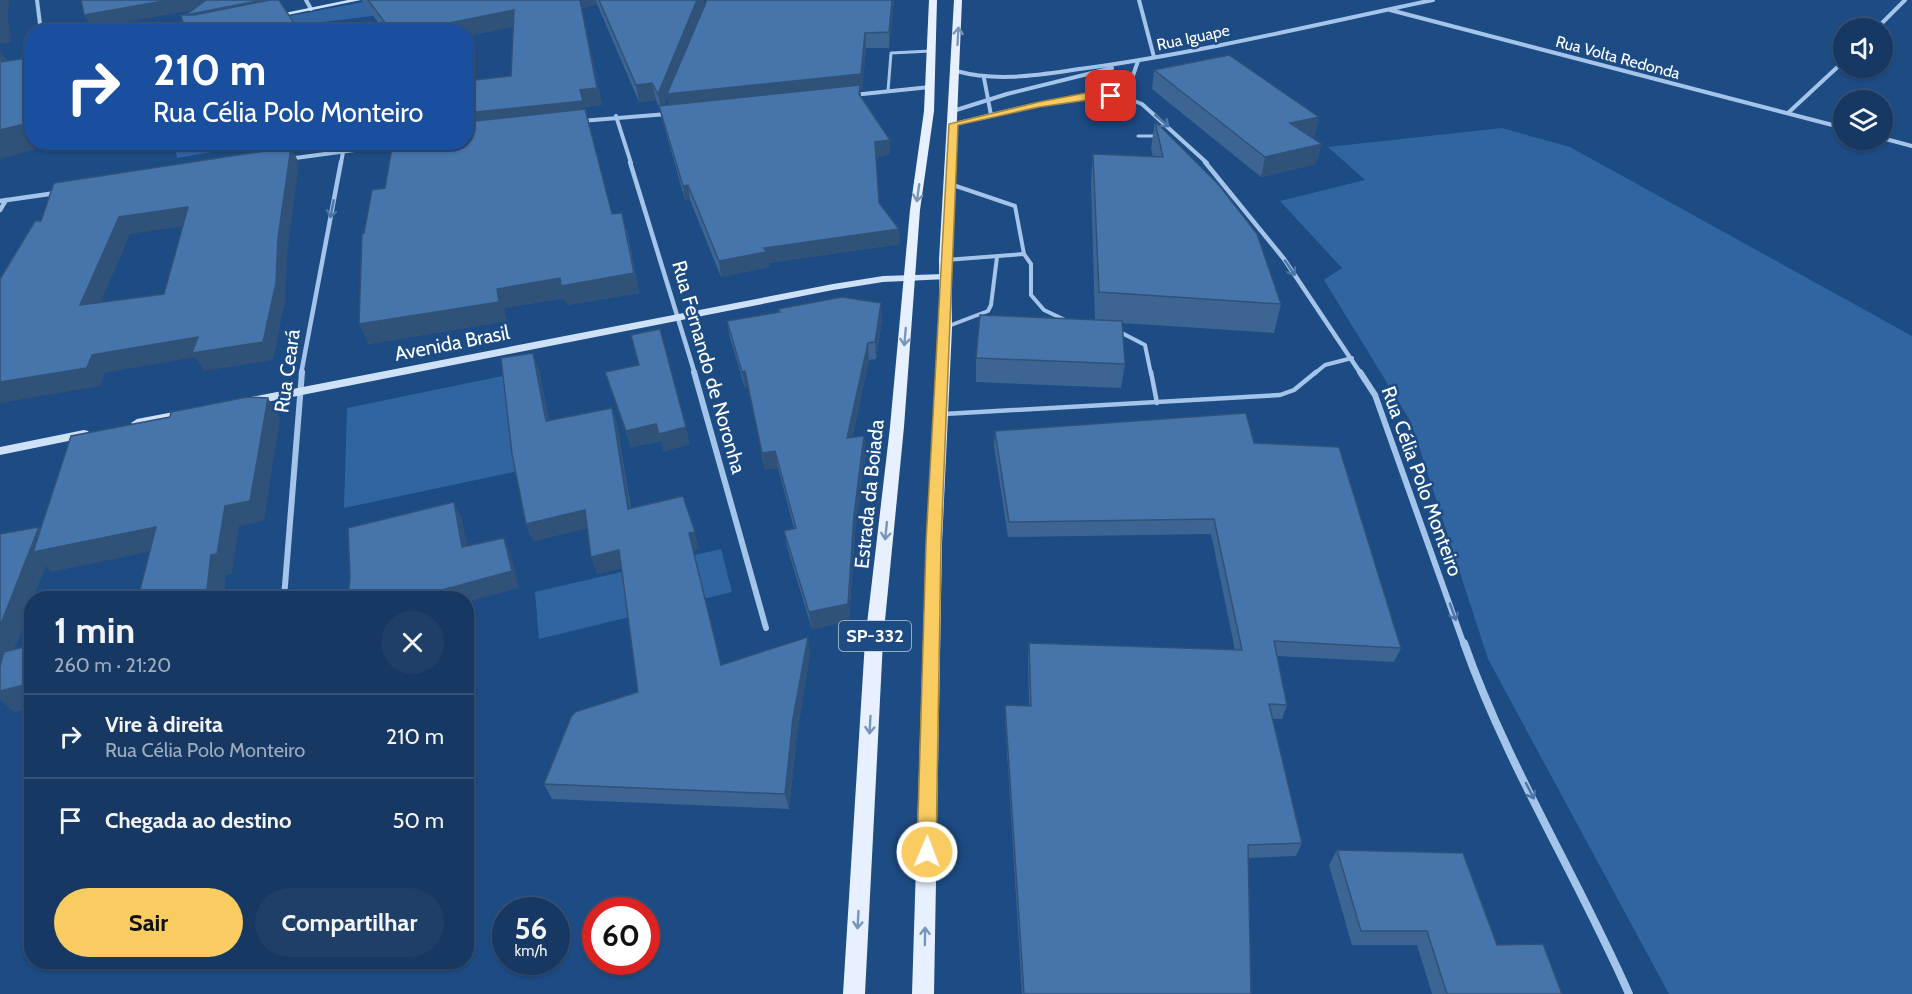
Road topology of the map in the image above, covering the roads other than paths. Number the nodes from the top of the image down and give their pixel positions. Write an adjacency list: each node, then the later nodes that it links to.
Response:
1 (37, 0): 13 (street)
2 (306, 0): 9 (street)
3 (358, 0): 9 (street)
4 (933, 0): 14 (main road, Estrada da Boiada / SP-332)
5 (958, 0): 18 (main road, SP-332, one-way to 5)
6 (1139, 0): 15 (street)
7 (1433, 0): 10 (street, Rua Iguape)
8 (1905, 0): 12 (street)
9 (310, 9): 11 (street)
10 (1387, 9): 15 (street, Rua Iguape); 29 (street, Rua Volta Redonda)
11 (267, 17)
12 (1887, 18)
13 (40, 24)
14 (931, 51): 21 (main road, Estrada da Boiada / SP-332); 22 (lane)
15 (1154, 57): 16 (street, Rua Iguape)
16 (1138, 61): 17 (street, Rua Iguape); 24 (street)
17 (1118, 65): 20 (street, Rua Iguape); 25 (street)
18 (956, 71): 20 (street, Rua Iguape); 27 (main road, SP-332)
19 (1833, 71): 29 (street)
20 (984, 78): 25 (street)
21 (930, 87): 22 (street); 54 (main road, Estrada da Boiada / SP-332, one-way to 54)
22 (888, 92): 23 (street)
23 (841, 96)
24 (1129, 98): 31 (street); 39 (street, Rua Célia Polo Monteiro, one-way to 39)
25 (988, 99): 27 (street); 31 (street)
26 (668, 109): 30 (street)
27 (953, 111): 34 (main road, SP-332)
28 (676, 113): 30 (street)
29 (1788, 113): 35 (street, Rua Volta Redonda)
30 (664, 114): 32 (street)
31 (991, 115): 34 (street)
32 (616, 116): 33 (street); 55 (street, Rua Fernando de Noronha)
33 (570, 122)
34 (954, 124): 45 (main road, SP-332)
35 (1833, 125)
36 (1138, 136): 37 (lane)
37 (1159, 136)
38 (1168, 136): 39 (lane)
39 (1178, 136): 59 (street, Rua Célia Polo Monteiro, one-way to 59)
40 (1893, 141): 41 (street)
41 (1912, 146)
42 (357, 150): 43 (street)
43 (343, 152): 44 (street); 60 (street, Rua Ceará, one-way to 60)
44 (285, 160)
45 (950, 184): 50 (lane); 52 (main road, SP-332)
46 (64, 192): 47 (street)
47 (6, 200): 48 (street); 49 (street)
48 (0, 201)
49 (0, 210)
50 (1024, 254): 51 (lane); 56 (lane)
51 (997, 257): 52 (lane); 57 (lane)
52 (945, 260): 53 (main road, SP-332)
53 (945, 277): 54 (street, Avenida Brasil); 57 (main road, SP-332)
54 (911, 279): 55 (street, Avenida Brasil); 70 (main road, Estrada da Boiada / SP-332, one-way to 70)
55 (679, 318): 60 (street, Avenida Brasil); 69 (street, Rua Fernando de Noronha)
56 (1071, 321)
57 (946, 328): 64 (main road, SP-332)
58 (1112, 330): 62 (lane)
59 (1352, 358): 62 (lane); 72 (street, Rua Célia Polo Monteiro, one-way to 72)
60 (298, 391): 61 (street, Avenida Brasil); 68 (street, Rua Ceará)
61 (240, 403)
62 (1157, 404): 64 (lane)
63 (195, 412): 65 (street)
64 (941, 414): 71 (main road, SP-332, one-way to 64)
65 (126, 426)
66 (92, 432): 67 (street)
67 (0, 451)
68 (284, 591)
69 (766, 628)
70 (854, 994)
71 (923, 994)
72 (1629, 994)

